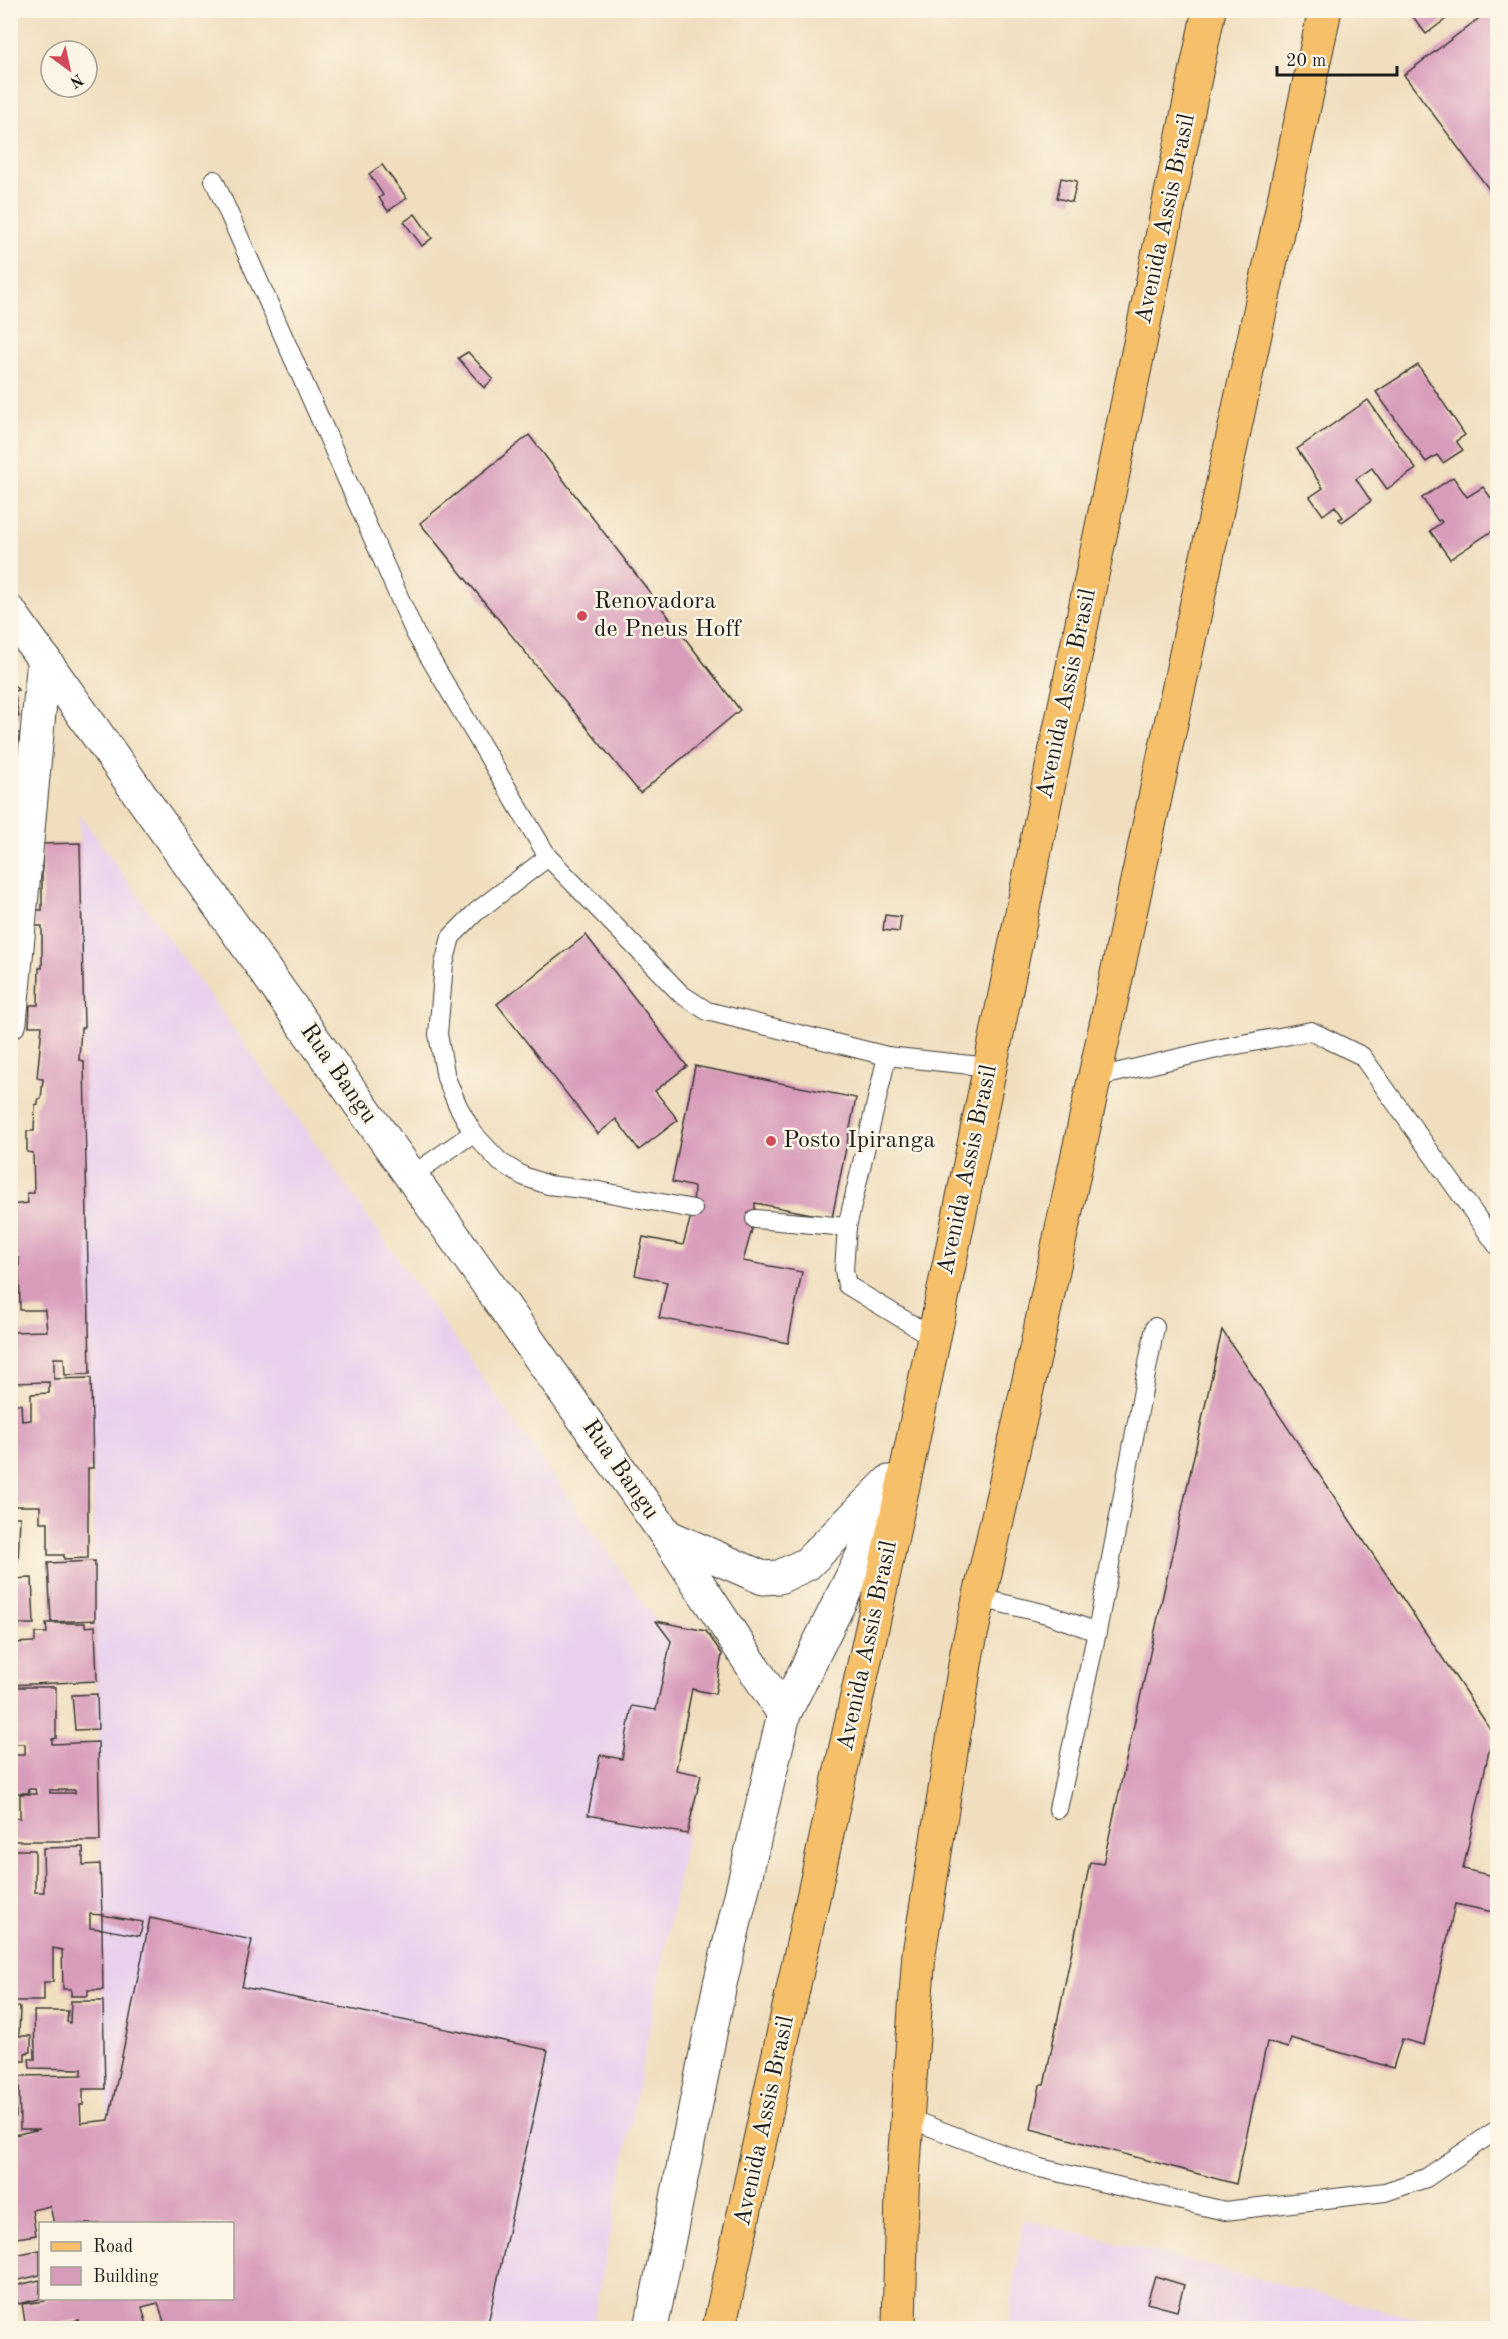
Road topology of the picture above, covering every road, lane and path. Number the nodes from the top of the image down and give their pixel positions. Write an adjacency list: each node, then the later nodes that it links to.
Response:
1 (1209, 10): 9 (main road, Avenida Assis Brasil)
2 (1325, 10): 10 (main road)
3 (214, 180): 6 (lane)
4 (10, 612): 5 (street, Rua Bangu)
5 (44, 659): 7 (street); 12 (street, Rua Bangu)
6 (548, 857): 8 (lane); 11 (lane)
7 (10, 1022)
8 (887, 1056): 9 (lane); 15 (lane)
9 (989, 1066): 18 (main road, Avenida Assis Brasil)
10 (1094, 1078): 16 (lane); 21 (main road)
11 (473, 1133): 12 (lane); 13 (lane)
12 (411, 1176): 20 (street, Rua Bangu)
13 (693, 1209)
14 (755, 1219): 15 (lane)
15 (847, 1227): 18 (lane)
16 (1497, 1247)
17 (1155, 1327): 22 (lane)
18 (934, 1338): 19 (main road, Avenida Assis Brasil)
19 (908, 1463): 20 (street, Rua Bangu); 23 (street); 28 (main road, Avenida Assis Brasil)
20 (667, 1536): 23 (street, Rua Bangu)
21 (980, 1598): 22 (lane); 25 (main road)
22 (1097, 1632): 24 (lane)
23 (784, 1714): 27 (street)
24 (1058, 1809)
25 (907, 2118): 26 (lane); 29 (main road)
26 (1497, 2129)
27 (651, 2328)
28 (719, 2328)
29 (899, 2328)

